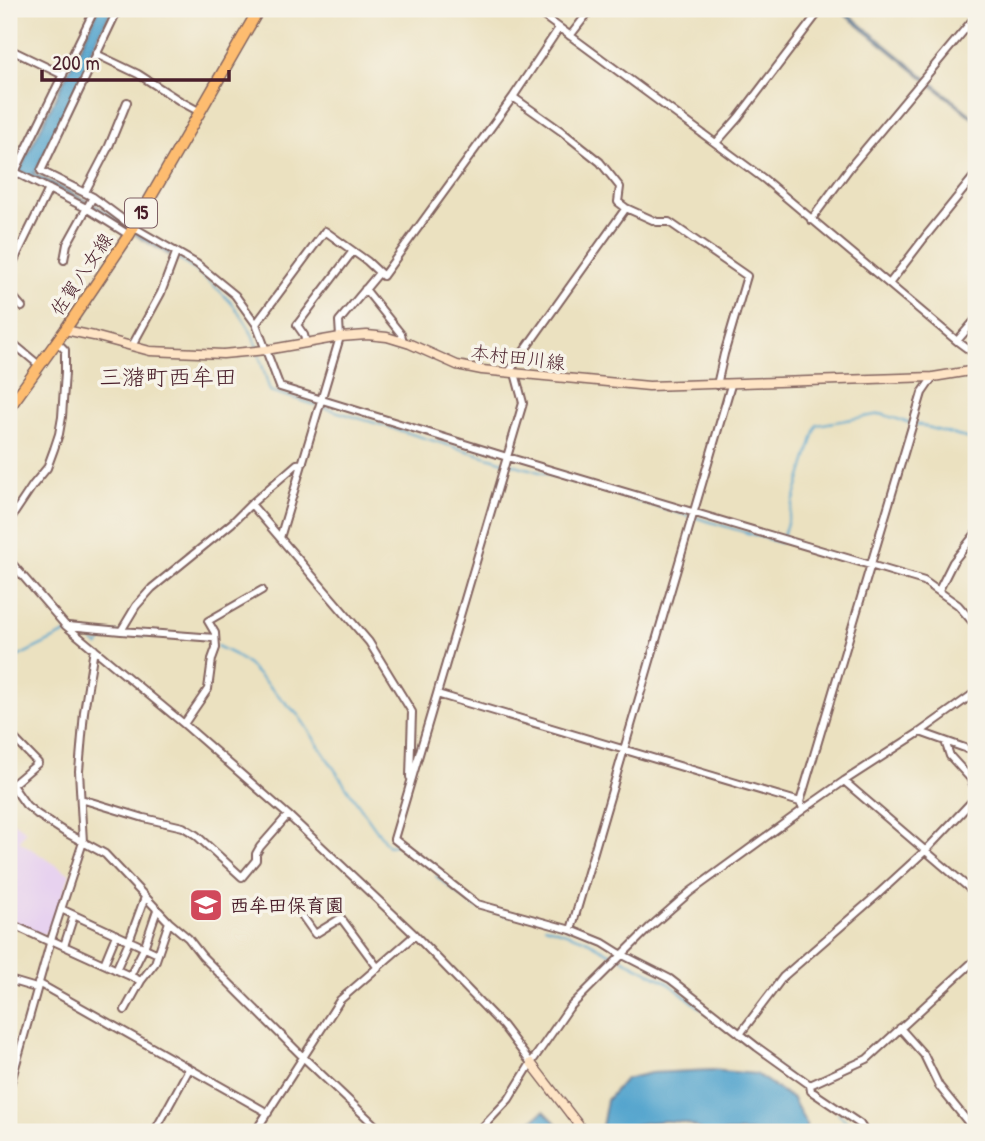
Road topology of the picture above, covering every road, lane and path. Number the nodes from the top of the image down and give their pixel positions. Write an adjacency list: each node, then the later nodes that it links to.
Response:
1 (95, 9): 12 (street)
2 (118, 9): 11 (street)
3 (259, 9): 15 (main road, 佐賀八女線 / 15)
4 (534, 9): 8 (street)
5 (591, 9): 9 (street)
6 (821, 9): 16 (street)
7 (976, 16): 24 (street)
8 (559, 28): 9 (street); 13 (street)
9 (570, 36): 16 (street)
10 (9, 48): 12 (street)
11 (96, 54): 15 (street); 20 (street)
12 (63, 75): 17 (street)
13 (513, 97): 23 (street); 30 (street)
14 (127, 102): 20 (street)
15 (200, 112): 25 (main road, 佐賀八女線 / 15)
16 (716, 143): 24 (street)
17 (12, 171): 19 (street)
18 (976, 174): 31 (street)
19 (48, 189): 22 (street); 29 (street)
20 (85, 192): 21 (street)
21 (93, 197): 22 (street); 25 (street)
22 (86, 208): 25 (street); 28 (street)
23 (626, 208): 49 (street); 52 (street)
24 (811, 220): 31 (street)
25 (131, 231): 27 (street); 37 (main road, 佐賀八女線 / 15)
26 (353, 251): 30 (street); 36 (street); 43 (street)
27 (176, 253): 36 (street); 44 (street)
28 (64, 260)
29 (9, 271)
30 (379, 272): 32 (street)
31 (889, 284): 41 (street)
32 (365, 289): 38 (street); 42 (street)
33 (9, 292): 34 (street)
34 (22, 307)
35 (976, 319): 41 (street)
36 (256, 324): 45 (street)
37 (65, 330): 40 (main road, 佐賀八女線 / 15); 44 (main road, 本村田川線)
38 (340, 337): 42 (main road, 本村田川線); 43 (main road, 本村田川線); 53 (street)
39 (9, 340): 47 (street)
40 (56, 341): 47 (main road, 佐賀八女線 / 15); 59 (street)
41 (957, 341): 46 (street)
42 (403, 342): 49 (main road, 本村田川線)
43 (306, 343): 45 (main road, 本村田川線)
44 (132, 346): 45 (main road, 本村田川線)
45 (265, 350): 53 (street)
46 (976, 355)
47 (39, 365): 54 (main road, 佐賀八女線 / 15)
48 (976, 370): 50 (main road, 本村田川線)
49 (512, 373): 52 (main road, 本村田川線); 55 (street)
50 (933, 377): 51 (main road, 本村田川線); 63 (street)
51 (731, 384): 52 (main road, 本村田川線); 58 (street)
52 (717, 385)
53 (322, 401): 55 (street); 56 (street)
54 (9, 408)
55 (507, 457): 58 (street); 72 (street)
56 (303, 463): 57 (street); 61 (street)
57 (251, 504): 61 (street); 68 (street)
58 (694, 513): 63 (street); 77 (street)
59 (9, 521)
60 (976, 533): 65 (street)
61 (280, 538): 81 (street)
62 (9, 560): 66 (street)
63 (872, 564): 65 (street); 85 (street)
64 (262, 590): 69 (street)
65 (939, 590): 67 (street)
66 (66, 625): 68 (street); 70 (street)
67 (976, 626)
68 (121, 631): 69 (street)
69 (215, 638): 73 (street)
70 (94, 649): 73 (street); 84 (street)
71 (976, 692): 74 (street)
72 (437, 694): 77 (street); 81 (street)
73 (184, 724): 87 (street)
74 (920, 732): 76 (street); 79 (street)
75 (9, 733): 80 (street)
76 (945, 741): 78 (street); 82 (street)
77 (624, 750): 85 (street); 98 (street)
78 (976, 752)
79 (844, 781): 86 (street); 89 (street)
80 (10, 783): 88 (street)
81 (410, 790): 98 (street)
82 (976, 791)
83 (976, 797): 89 (street)
84 (81, 799): 87 (street); 88 (street)
85 (800, 802): 86 (street)
86 (804, 809): 106 (street)
87 (288, 815): 99 (street)
88 (83, 842): 91 (street); 92 (street)
89 (926, 850): 90 (street); 117 (street)
90 (976, 894)
91 (145, 897): 93 (street); 102 (street)
92 (61, 909): 95 (street); 101 (street)
93 (157, 910): 96 (street); 104 (street)
94 (301, 914): 109 (street)
95 (74, 915): 100 (street); 103 (street)
96 (169, 922): 105 (street); 118 (street)
97 (9, 923): 101 (street)
98 (571, 930): 106 (street)
99 (415, 934): 109 (street); 119 (street)
100 (116, 935): 102 (street); 108 (street)
101 (50, 941): 103 (street); 114 (street)
102 (129, 941): 104 (street); 110 (street)
103 (64, 946): 108 (street)
104 (144, 948): 105 (street); 111 (street)
105 (158, 954): 113 (street)
106 (622, 954): 117 (street); 119 (street)
107 (976, 959): 116 (street)
108 (104, 964): 110 (street)
109 (378, 968): 118 (street)
110 (116, 970): 111 (street)
111 (130, 976): 113 (street)
112 (9, 980): 114 (street)
113 (141, 981): 115 (street)
114 (37, 986): 120 (street); 122 (street)
115 (125, 1010)
116 (900, 1028): 121 (street); 130 (street)
117 (740, 1034): 121 (street)
118 (304, 1058): 123 (street); 126 (street)
119 (531, 1063): 127 (street); 128 (main road)
120 (189, 1069): 123 (street); 124 (street)
121 (810, 1085): 129 (street)
122 (9, 1089)
123 (268, 1113): 125 (street)
124 (156, 1129)
125 (255, 1132)
126 (382, 1132)
127 (478, 1132)
128 (584, 1132)
129 (865, 1132)
130 (976, 1132)

